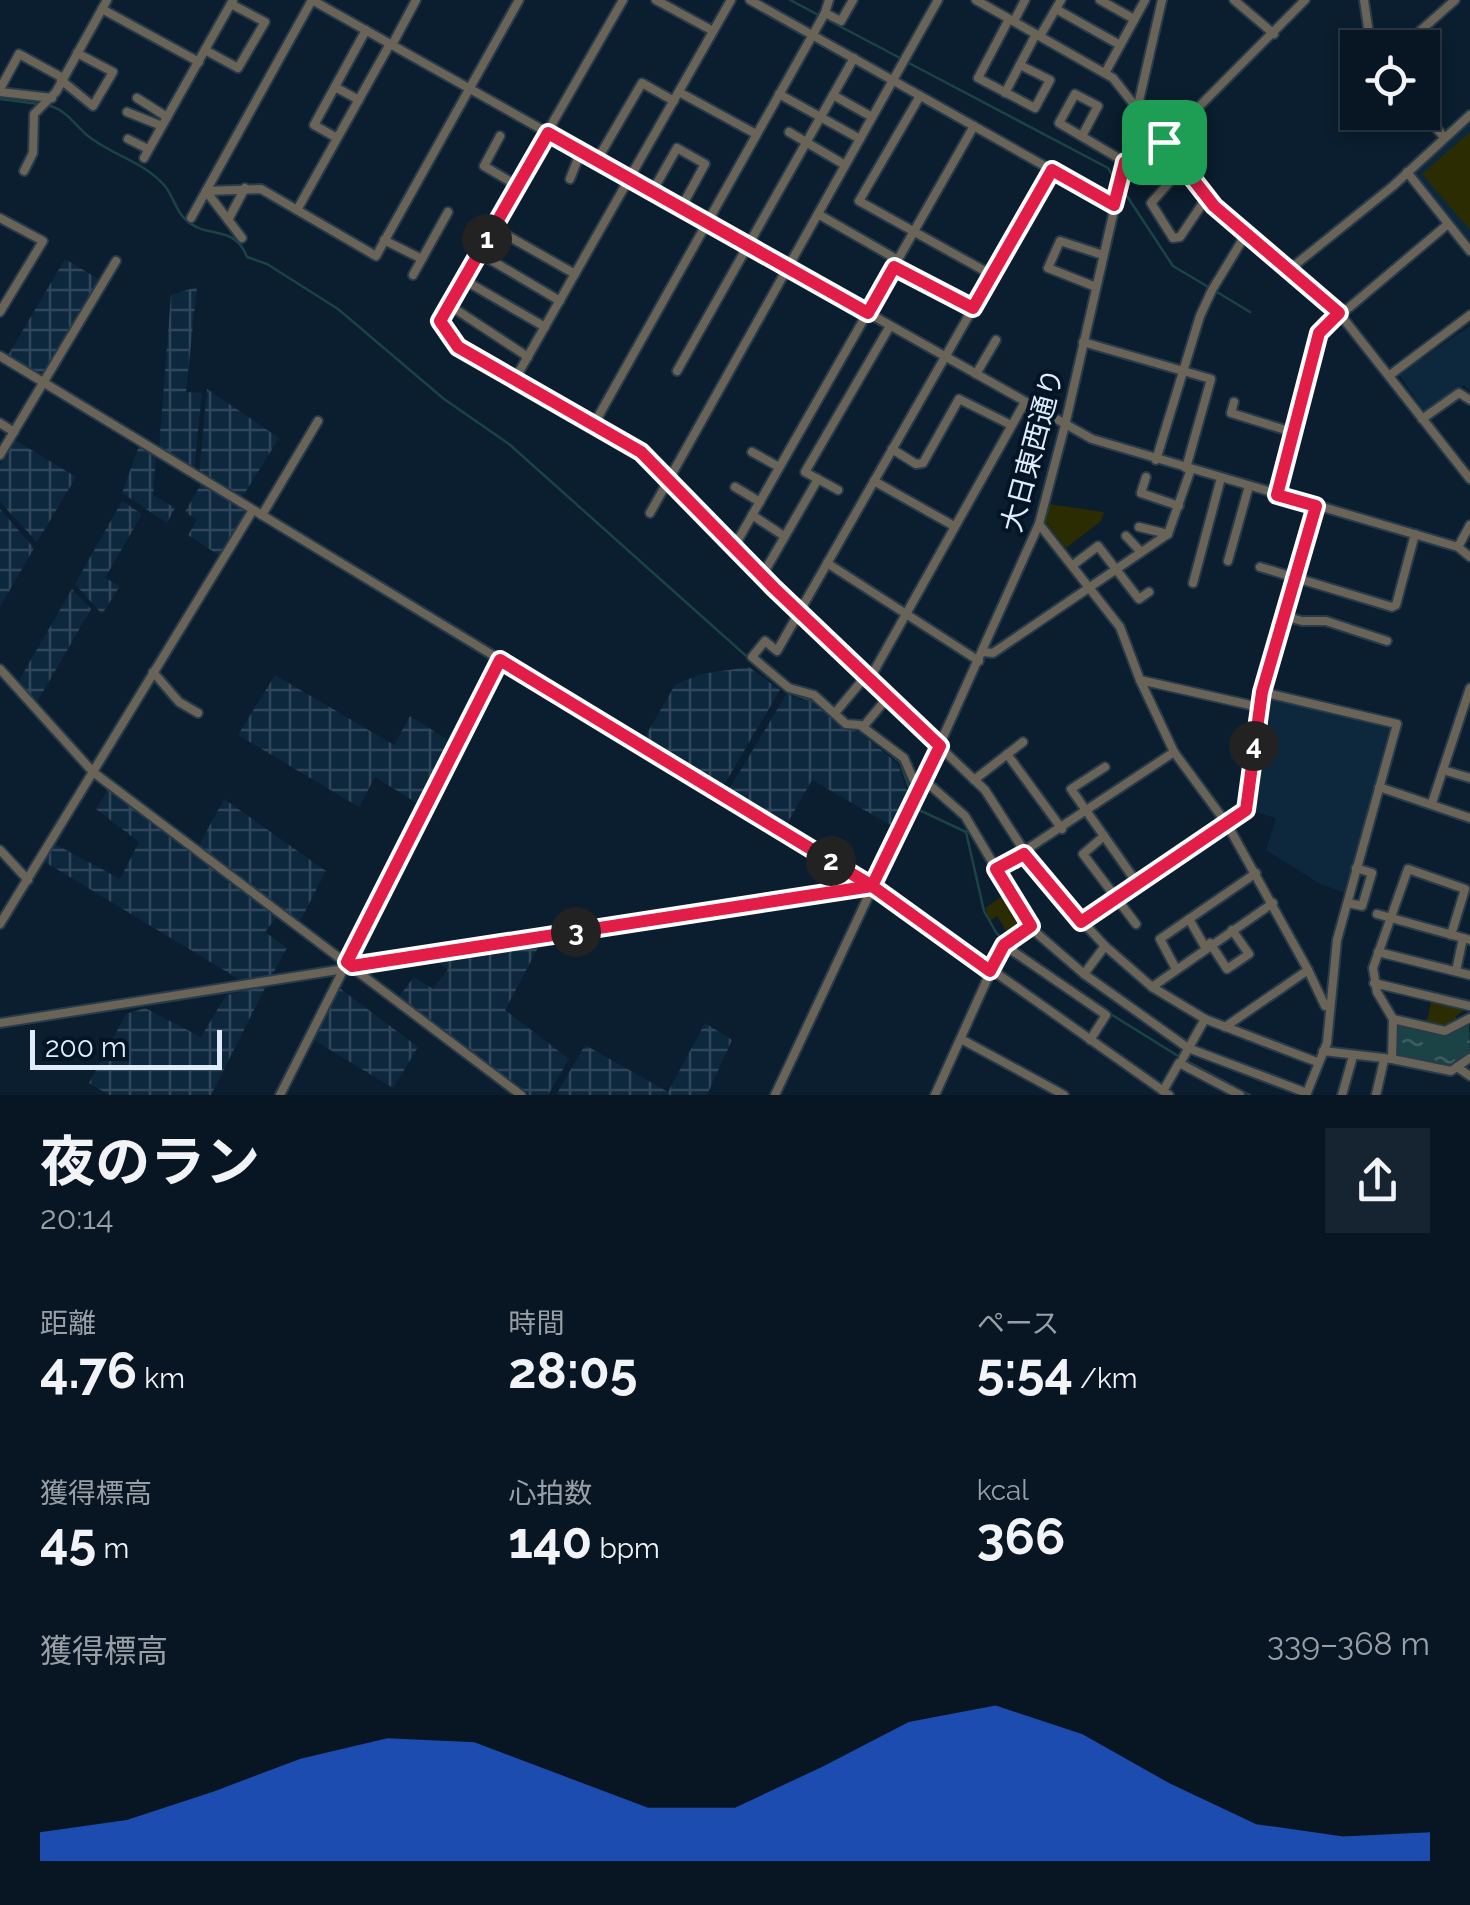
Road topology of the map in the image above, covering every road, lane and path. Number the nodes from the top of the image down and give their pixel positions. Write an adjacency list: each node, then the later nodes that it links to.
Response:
1 (416, 0): 32 (street)
2 (520, 0): 43 (street)
3 (624, 0): 62 (street)
4 (656, 0): 28 (street)
5 (731, 0): 28 (street)
6 (750, 0): 30 (street)
7 (828, 0): 22 (street)
8 (852, 0): 22 (street)
9 (938, 0): 41 (street)
10 (976, 0): 24 (street)
11 (1025, 0): 24 (street)
12 (1100, 0): 23 (street)
13 (1144, 0): 23 (street)
14 (1160, 0): 53 (street, 大日東西通り)
15 (1234, 0): 29 (street)
16 (1305, 0): 29 (street)
17 (1364, 0): 26 (street)
18 (1455, 0): 27 (street)
19 (232, 2): 34 (street); 34 (street)
20 (104, 4): 35 (street); 37 (street)
21 (1058, 4): 31 (street); 33 (street)
22 (824, 13): 30 (street)
23 (1134, 19): 33 (street)
24 (1011, 20): 31 (street); 45 (street)
25 (366, 30): 32 (street); 42 (street); 86 (street)
26 (1368, 30)
27 (1421, 30)
28 (713, 31): 47 (street)
29 (1274, 34): 71 (street)
30 (812, 35): 36 (street); 46 (street)
31 (1038, 35): 38 (street); 39 (street)
32 (391, 44): 43 (street); 52 (street)
33 (1120, 44): 39 (street)
34 (205, 50): 37 (street)
35 (76, 53): 40 (street); 40 (street)
36 (854, 58): 41 (street); 48 (street)
37 (198, 62): 58 (street)
38 (1020, 64): 45 (street); 45 (street)
39 (1104, 72): 53 (street)
40 (62, 79): 44 (street); 50 (street)
41 (893, 80): 49 (street); 57 (street)
42 (335, 87): 52 (street); 67 (street)
43 (470, 89): 62 (street); 103 (street)
44 (0, 91): 50 (street)
45 (1006, 93)
46 (779, 94): 56 (street); 63 (street)
47 (676, 96): 63 (street); 75 (street); 82 (street)
48 (832, 96): 56 (street); 57 (street)
49 (920, 96): 59 (street); 100 (street)
50 (52, 98): 80 (street)
51 (137, 98): 58 (street)
52 (358, 100): 67 (street)
53 (1137, 109): 71 (street); 76 (street, 大日東西通り)
54 (127, 112): 58 (street)
55 (1470, 116): 66 (street)
56 (820, 117): 69 (street); 70 (street)
57 (872, 117): 69 (street)
58 (164, 122): 72 (street)
59 (974, 126): 79 (street); 100 (street)
60 (1438, 130): 66 (street)
61 (790, 132): 70 (street)
62 (548, 133): 73 (street); 84 (street)
63 (756, 134): 97 (street)
64 (500, 136): 84 (street)
65 (1082, 136): 65 (street); 76 (street)
66 (1444, 137): 81 (street)
67 (338, 138): 91 (street)
68 (128, 139): 72 (street)
69 (860, 139): 77 (street)
70 (806, 142): 77 (street); 104 (street)
71 (1164, 142): 76 (street); 78 (street)
72 (148, 149): 74 (street)
73 (581, 152): 75 (street); 83 (street)
74 (144, 158)
75 (597, 160): 82 (street)
76 (1125, 162): 89 (street, 大日東西通り)
77 (845, 165): 93 (street)
78 (1183, 167): 88 (street); 88 (street)
79 (1052, 170): 89 (street); 115 (street)
80 (24, 171)
81 (1408, 172): 98 (street); 112 (street)
82 (629, 179): 87 (street); 114 (street)
83 (570, 180)
84 (518, 186): 99 (street)
85 (245, 188): 86 (street); 91 (street); 96 (street)
86 (206, 191): 95 (street); 96 (street)
87 (652, 192): 90 (street); 90 (street)
88 (1207, 197): 101 (street)
89 (1114, 205): 107 (street, 大日東西通り)
90 (681, 208): 97 (street)
91 (297, 210): 103 (street)
92 (448, 212): 108 (street)
93 (818, 214): 110 (street); 111 (street)
94 (0, 218): 121 (street)
95 (191, 218)
96 (228, 220): 102 (street)
97 (707, 222): 104 (street); 144 (street)
98 (1448, 224): 105 (street); 123 (street)
99 (494, 228): 106 (street); 114 (street)
100 (914, 232): 110 (street); 115 (street)
101 (1246, 234): 112 (street); 132 (street)
102 (242, 238)
103 (384, 240): 108 (street)
104 (746, 245): 111 (street); 133 (street)
105 (1470, 251)
106 (479, 253): 116 (street); 118 (street)
107 (1103, 254): 117 (street, 大日東西通り); 117 (street)
108 (422, 259): 113 (street)
109 (116, 261): 137 (street)
110 (896, 263): 120 (street); 122 (street)
111 (788, 268): 122 (street); 158 (street)
112 (1290, 269): 123 (street)
113 (413, 274)
114 (575, 274): 118 (street)
115 (992, 275): 120 (street)
116 (464, 280): 119 (street); 126 (street)
117 (1096, 287): 128 (street, 大日東西通り)
118 (560, 301): 126 (street)
119 (449, 305): 130 (street); 136 (street)
120 (973, 308): 131 (street)
121 (0, 312)
122 (868, 313): 125 (street); 153 (street)
123 (1339, 313): 135 (street); 148 (street)
124 (1470, 315): 135 (street)
125 (890, 326): 131 (street); 157 (street)
126 (545, 327): 130 (street)
127 (996, 340): 134 (street)
128 (1083, 342): 132 (street); 145 (street, 大日東西通り)
129 (0, 356): 137 (street)
130 (528, 356): 136 (street)
131 (945, 357): 134 (street); 149 (street)
132 (1182, 370): 152 (street); 154 (street)
133 (677, 371)
134 (976, 374): 139 (street)
135 (1390, 375): 141 (street)
136 (515, 379): 144 (street)
137 (44, 383): 147 (street); 168 (street)
138 (1470, 400): 141 (street)
139 (1025, 402): 145 (street); 146 (street)
140 (1234, 402): 148 (street)
141 (1422, 419): 159 (street)
142 (318, 420): 168 (street)
143 (0, 424): 147 (street)
144 (594, 424): 158 (street)
145 (1065, 424): 152 (street); 171 (street, 大日東西通り)
146 (1011, 425): 149 (street); 173 (street)
147 (14, 432): 151 (street)
148 (1292, 432): 164 (street)
149 (892, 449): 160 (street)
150 (752, 452): 153 (street)
151 (0, 455)
152 (1156, 460): 154 (street)
153 (780, 467): 165 (street)
154 (1188, 468): 156 (street); 166 (street)
155 (1146, 477): 166 (street)
156 (1221, 478): 161 (street); 190 (street)
157 (818, 479): 163 (street); 177 (street)
158 (669, 480): 169 (street); 180 (street)
159 (1470, 480)
160 (874, 481): 173 (street); 184 (street)
161 (1249, 486): 164 (street); 183 (street)
162 (734, 488): 165 (street)
163 (838, 490)
164 (1277, 495): 167 (street)
165 (760, 502): 170 (street)
166 (1178, 506): 175 (street)
167 (1316, 506): 176 (street); 189 (street)
168 (257, 512): 198 (street); 201 (street)
169 (650, 513)
170 (752, 516): 177 (street); 180 (street)
171 (1040, 524): 185 (street); 197 (street, 大日東西通り)
172 (1470, 525): 179 (street)
173 (954, 526): 194 (street)
174 (1139, 527): 175 (street)
175 (1168, 534): 181 (street)
176 (1416, 534): 179 (street); 189 (street)
177 (784, 536): 188 (street)
178 (1126, 536): 181 (street)
179 (1458, 546): 182 (street)
180 (734, 547): 188 (street)
181 (1140, 552): 187 (street)
182 (1470, 557)
183 (1228, 561)
184 (828, 563): 193 (street); 194 (street)
185 (1074, 565): 187 (street); 191 (street)
186 (1260, 567): 189 (street)
187 (1116, 569): 191 (street); 192 (street)
188 (762, 576): 193 (street)
189 (1295, 578): 195 (street)
190 (1192, 583)
191 (1090, 587): 197 (street); 203 (street)
192 (1149, 592)
193 (800, 612): 202 (street); 209 (street)
194 (906, 614): 199 (street); 202 (street)
195 (1284, 616): 196 (street); 205 (street)
196 (1387, 640)
197 (983, 652): 199 (street, 大日東西通り)
198 (500, 660): 235 (street); 253 (street)
199 (978, 662): 212 (street, 大日東西通り)
200 (0, 669): 217 (street)
201 (153, 672): 208 (street); 217 (street)
202 (867, 678): 206 (street); 209 (street)
203 (1140, 680): 207 (street); 213 (street)
204 (1470, 688): 216 (street)
205 (1262, 692): 207 (street); 221 (street)
206 (888, 697): 210 (street); 212 (street)
207 (1260, 707): 225 (street)
208 (198, 713)
209 (835, 713): 210 (street)
210 (863, 728): 220 (street)
211 (1023, 742): 214 (street)
212 (940, 746): 219 (street); 220 (street, 大日東西通り)
213 (1174, 752): 223 (street); 225 (street)
214 (1007, 754): 219 (street); 226 (street)
215 (1105, 767): 223 (street)
216 (1443, 770): 218 (street); 222 (street)
217 (93, 772): 233 (street); 253 (street)
218 (1470, 778)
219 (974, 780): 229 (street)
220 (922, 782): 231 (street); 235 (street, 大日東西通り)
221 (1379, 787): 222 (street); 230 (street)
222 (1432, 803): 224 (street)
223 (1087, 812): 226 (street); 227 (street)
224 (1470, 818)
225 (1227, 824): 232 (street); 234 (street)
226 (1062, 829): 229 (street)
227 (1104, 836): 234 (street); 236 (street)
228 (0, 850): 233 (street)
229 (1024, 854): 231 (street); 242 (street)
230 (1356, 868): 237 (street); 237 (street)
231 (996, 869): 245 (street)
232 (1256, 873): 238 (street); 241 (street)
233 (28, 880): 243 (street)
234 (1137, 884): 236 (street)
235 (872, 886): 253 (street); 256 (street); 285 (street, 大日東西通り)
236 (1116, 898): 242 (street); 244 (street)
237 (1348, 902): 263 (street)
238 (1273, 903): 246 (street); 255 (street)
239 (1377, 914): 240 (street)
240 (1390, 918): 247 (street); 247 (street); 252 (street)
241 (1189, 920): 250 (street); 254 (street)
242 (1081, 922): 251 (street)
243 (0, 924)
244 (1136, 924)
245 (1031, 926): 249 (street); 258 (street)
246 (1232, 930): 250 (street); 250 (street)
247 (1452, 935): 248 (street)
248 (1467, 939): 257 (street)
249 (1004, 945): 256 (street); 270 (street)
250 (1208, 945): 254 (street)
251 (1105, 946): 258 (street); 261 (street)
252 (1378, 952): 257 (street); 260 (street)
253 (348, 966): 267 (street); 283 (street); 284 (street)
254 (1176, 968): 261 (street)
255 (1308, 970): 263 (street); 268 (street)
256 (990, 971): 269 (street); 270 (street)
257 (1456, 972): 259 (street)
258 (1084, 974): 271 (street)
259 (1470, 975)
260 (1374, 983): 262 (street); 266 (street)
261 (1152, 987): 265 (street)
262 (1470, 1006)
263 (1330, 1007): 272 (street)
264 (1470, 1018): 266 (street)
265 (1204, 1019): 268 (street); 271 (street)
266 (1393, 1019): 276 (street)
267 (0, 1023)
268 (1224, 1027): 277 (street)
269 (962, 1038): 286 (street); 287 (street)
270 (1090, 1040): 280 (street)
271 (1188, 1048): 274 (street); 282 (street)
272 (1324, 1051): 273 (street); 277 (street)
273 (1353, 1056): 276 (street); 288 (street)
274 (1182, 1058)
275 (1470, 1058): 278 (street)
276 (1388, 1060): 278 (street); 289 (street)
277 (1318, 1062): 282 (street)
278 (1457, 1068): 279 (street)
279 (1470, 1076)
280 (1164, 1094): 281 (street)
281 (1237, 1094)
282 (1306, 1094)
283 (280, 1095)
284 (521, 1095)
285 (775, 1095)
286 (935, 1095)
287 (1064, 1095)
288 (1342, 1095)
289 (1376, 1095)

